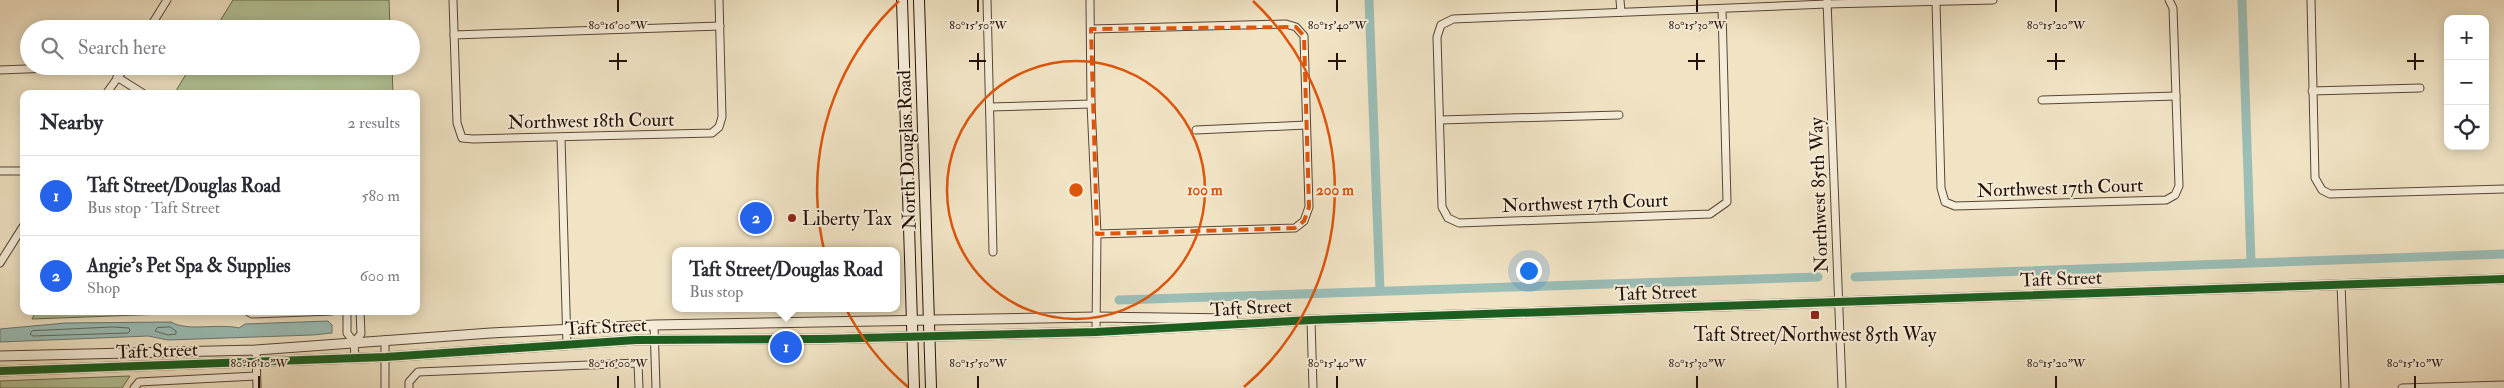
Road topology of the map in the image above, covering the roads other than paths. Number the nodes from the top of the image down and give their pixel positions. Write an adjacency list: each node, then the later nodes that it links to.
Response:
1 (167, 0): 16 (street)
2 (453, 0): 19 (street)
3 (719, 0): 17 (street)
4 (902, 0): 51 (main road, North Douglas Road)
5 (919, 0): 49 (main road, North Douglas Road)
6 (987, 0): 30 (street)
7 (1090, 0): 18 (street)
8 (1620, 0): 15 (street)
9 (1993, 0): 13 (street)
10 (2168, 0): 27 (street)
11 (2311, 0): 26 (street)
12 (1827, 2): 13 (street); 14 (street); 45 (street, Northwest 85th Way)
13 (1936, 2): 27 (street, Northwest 17th Court)
14 (1722, 9): 15 (street); 32 (street, Northwest 17th Court)
15 (1621, 12): 32 (street)
16 (155, 20)
17 (720, 26): 19 (street); 35 (street, Northwest 18th Court)
18 (1091, 29): 29 (street); 33 (street)
19 (454, 35): 35 (street, Northwest 18th Court)
20 (20, 69): 21 (street)
21 (0, 70)
22 (117, 76): 24 (street); 25 (street)
23 (2420, 88): 26 (street)
24 (108, 90)
25 (138, 90)
26 (2312, 91): 38 (street)
27 (2176, 96): 28 (street)
28 (2042, 100)
29 (1091, 104): 30 (street); 40 (street)
30 (990, 107): 41 (street)
31 (1620, 115): 32 (street)
32 (1440, 120)
33 (1306, 125): 34 (street); 40 (street)
34 (1196, 130)
35 (561, 138): 53 (street)
36 (0, 171): 37 (street)
37 (20, 171)
38 (2504, 189)
39 (20, 231): 42 (street)
40 (1097, 234): 48 (street)
41 (993, 252)
42 (0, 263)
43 (2504, 279): 44 (street, Taft Street)
44 (2341, 284): 45 (street, Taft Street); 79 (street)
45 (1838, 302): 50 (street, Taft Street); 78 (street, Northwest 85th Way)
46 (347, 315): 59 (street)
47 (360, 315): 59 (street)
48 (1096, 317): 49 (street, Taft Street); 50 (street, Taft Street); 54 (street)
49 (928, 320): 51 (street, Taft Street); 55 (main road, North Douglas Road)
50 (1311, 320): 54 (street, Taft Street); 77 (street)
51 (912, 321): 52 (street, Taft Street); 56 (main road, North Douglas Road)
52 (654, 325): 53 (street, Taft Street); 58 (street)
53 (567, 330): 57 (street, Taft Street); 60 (street)
54 (1096, 332): 55 (street, Taft Street)
55 (929, 335): 56 (street, Taft Street); 76 (main road, North Douglas Road)
56 (912, 336): 58 (street, Taft Street); 75 (main road, North Douglas Road)
57 (385, 340): 59 (street, Taft Street); 63 (street)
58 (654, 340): 60 (street, Taft Street); 74 (street)
59 (354, 342): 61 (street, Taft Street); 64 (street)
60 (567, 345): 63 (street, Taft Street)
61 (256, 350): 62 (street, Taft Street); 65 (street)
62 (0, 356)
63 (386, 357): 64 (street, Taft Street); 71 (street)
64 (355, 358): 65 (street, Taft Street)
65 (256, 362): 66 (street, Taft Street); 67 (street)
66 (0, 372)
67 (256, 376): 68 (street); 70 (street)
68 (137, 385)
69 (2504, 385): 80 (street)
70 (257, 388)
71 (385, 388)
72 (409, 388): 73 (street)
73 (639, 388)
74 (656, 388)
75 (914, 388)
76 (931, 388)
77 (1313, 388)
78 (1842, 388)
79 (2345, 388)
80 (2402, 388)

